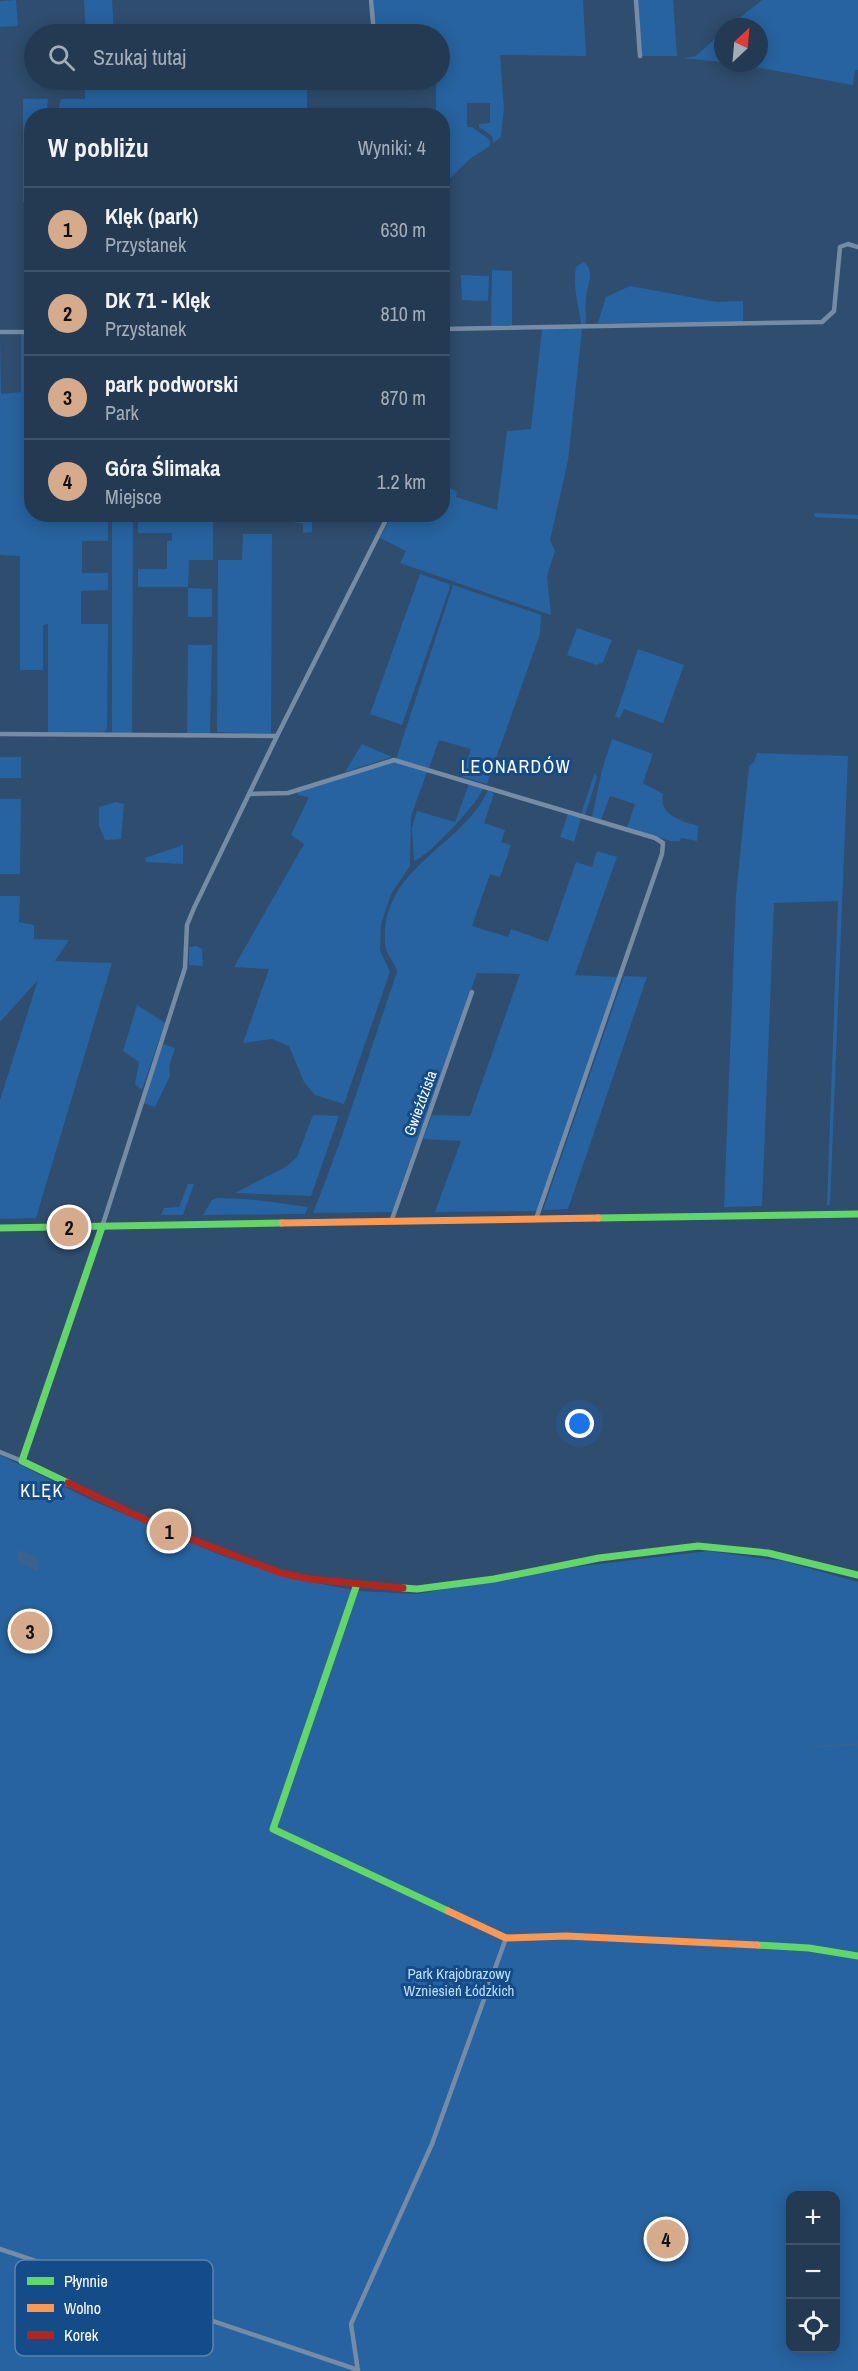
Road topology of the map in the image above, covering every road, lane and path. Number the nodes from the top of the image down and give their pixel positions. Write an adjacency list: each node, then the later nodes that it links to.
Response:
1 (371, 0): 3 (street)
2 (636, 0): 4 (street)
3 (373, 24)
4 (640, 56)
5 (858, 247): 6 (street)
6 (450, 328)
7 (0, 332): 8 (street)
8 (24, 332)
9 (385, 522): 11 (street)
10 (0, 734): 11 (street)
11 (277, 736): 12 (street)
12 (249, 794): 15 (street); 17 (street)
13 (472, 992): 16 (street, Gwieździsta)
14 (858, 1214): 15 (street)
15 (536, 1219): 16 (street)
16 (391, 1222): 17 (street)
17 (102, 1227): 18 (street); 20 (street)
18 (0, 1228)
19 (0, 1452): 20 (street)
20 (22, 1461): 22 (street)
21 (858, 1575): 22 (street)
22 (357, 1584): 23 (street)
23 (506, 1938): 24 (street); 28 (street)
24 (858, 1956)
25 (0, 2249): 26 (street)
26 (32, 2260)
27 (213, 2322): 28 (street)
28 (358, 2371)

